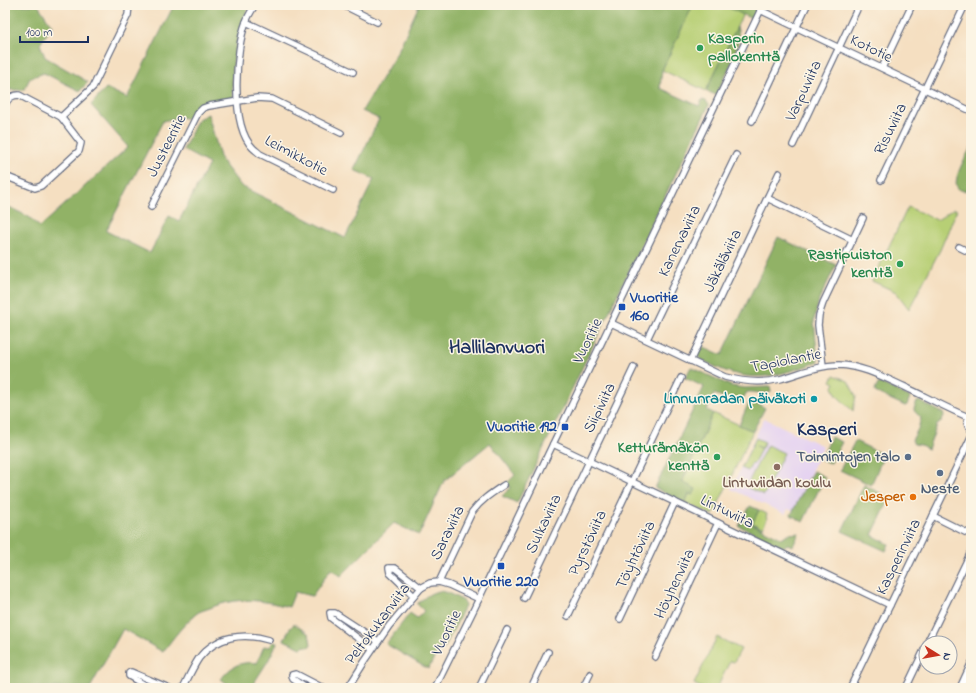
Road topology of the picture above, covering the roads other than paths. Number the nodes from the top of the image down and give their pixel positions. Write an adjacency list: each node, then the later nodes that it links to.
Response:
1 (129, 5): 19 (street)
2 (255, 5): 9 (street, Leimikkotie)
3 (343, 5): 10 (street)
4 (806, 5): 11 (street)
5 (859, 5): 12 (street, Varpuviita)
6 (912, 5): 13 (street)
7 (965, 5): 15 (street, Risuviita)
8 (761, 8): 11 (street, Kototie); 34 (street, Vuoritie)
9 (246, 22): 14 (street); 16 (street, Leimikkotie)
10 (377, 22)
11 (796, 27): 12 (street, Kototie); 20 (street)
12 (839, 48): 13 (street, Kototie); 22 (street, Varpuviita)
13 (882, 68): 15 (street, Kototie)
14 (353, 72)
15 (925, 89): 18 (street, Kototie); 26 (street, Risuviita)
16 (238, 101): 21 (street, Justeeritie); 27 (street, Leimikkotie); 29 (street, Justeeritie)
17 (5, 105): 19 (street)
18 (971, 111)
19 (61, 117): 25 (street)
20 (752, 121)
21 (341, 133)
22 (793, 145)
23 (736, 155): 35 (street, Kanervaviita)
24 (779, 173): 28 (street, Jäkäläviita)
25 (5, 176)
26 (881, 180)
27 (333, 190)
28 (767, 198): 31 (street); 36 (street, Jäkäläviita)
29 (151, 207)
30 (864, 218): 31 (street)
31 (853, 240): 37 (street)
32 (959, 247): 33 (street)
33 (971, 253)
34 (611, 323): 35 (street, Tapiolantie); 43 (street, Vuoritie)
35 (647, 339): 36 (street, Tapiolantie)
36 (690, 361): 37 (street, Tapiolantie)
37 (823, 366): 40 (street, Tapiolantie)
38 (634, 367): 44 (street, Siipiviita)
39 (681, 378): 45 (street, Pyrstöviita)
40 (970, 416): 41 (street)
41 (971, 430)
42 (971, 437): 48 (street, Kasperinviita)
43 (553, 444): 44 (street, Lintuviita); 56 (street, Vuoritie)
44 (588, 461): 45 (street, Lintuviita); 55 (street, Sulkaviita)
45 (631, 482): 47 (street, Lintuviita); 58 (street, Pyrstöviita)
46 (504, 485): 52 (street, Saraviita)
47 (675, 502): 49 (street, Lintuviita); 59 (street, Töyhtöviita)
48 (933, 516): 50 (street); 57 (street, Kasperinviita)
49 (718, 523): 57 (street, Lintuviita); 66 (street, Höyhenviita)
50 (971, 535)
51 (971, 552): 61 (street)
52 (439, 582): 53 (street, Peltokukanviita); 56 (street)
53 (421, 588): 54 (street, Peltokukanviita); 54 (street)
54 (414, 596): 63 (street, Peltokukanviita)
55 (524, 598)
56 (479, 599): 76 (street, Vuoritie)
57 (890, 605): 80 (street, Kasperinviita)
58 (568, 616)
59 (620, 619)
60 (507, 630): 77 (street)
61 (931, 635)
62 (269, 640): 72 (street)
63 (378, 641): 64 (street, Peltokukanviita); 64 (street)
64 (372, 649): 75 (street, Peltokukanviita)
65 (548, 652): 78 (street)
66 (655, 657)
67 (918, 663): 81 (street)
68 (971, 664): 82 (street)
69 (590, 674): 79 (street)
70 (149, 688): 71 (street)
71 (169, 688)
72 (183, 688)
73 (306, 688): 74 (street)
74 (323, 688)
75 (348, 688)
76 (434, 688)
77 (479, 688)
78 (531, 688)
79 (583, 688)
80 (850, 688)
81 (906, 688)
82 (960, 688)

